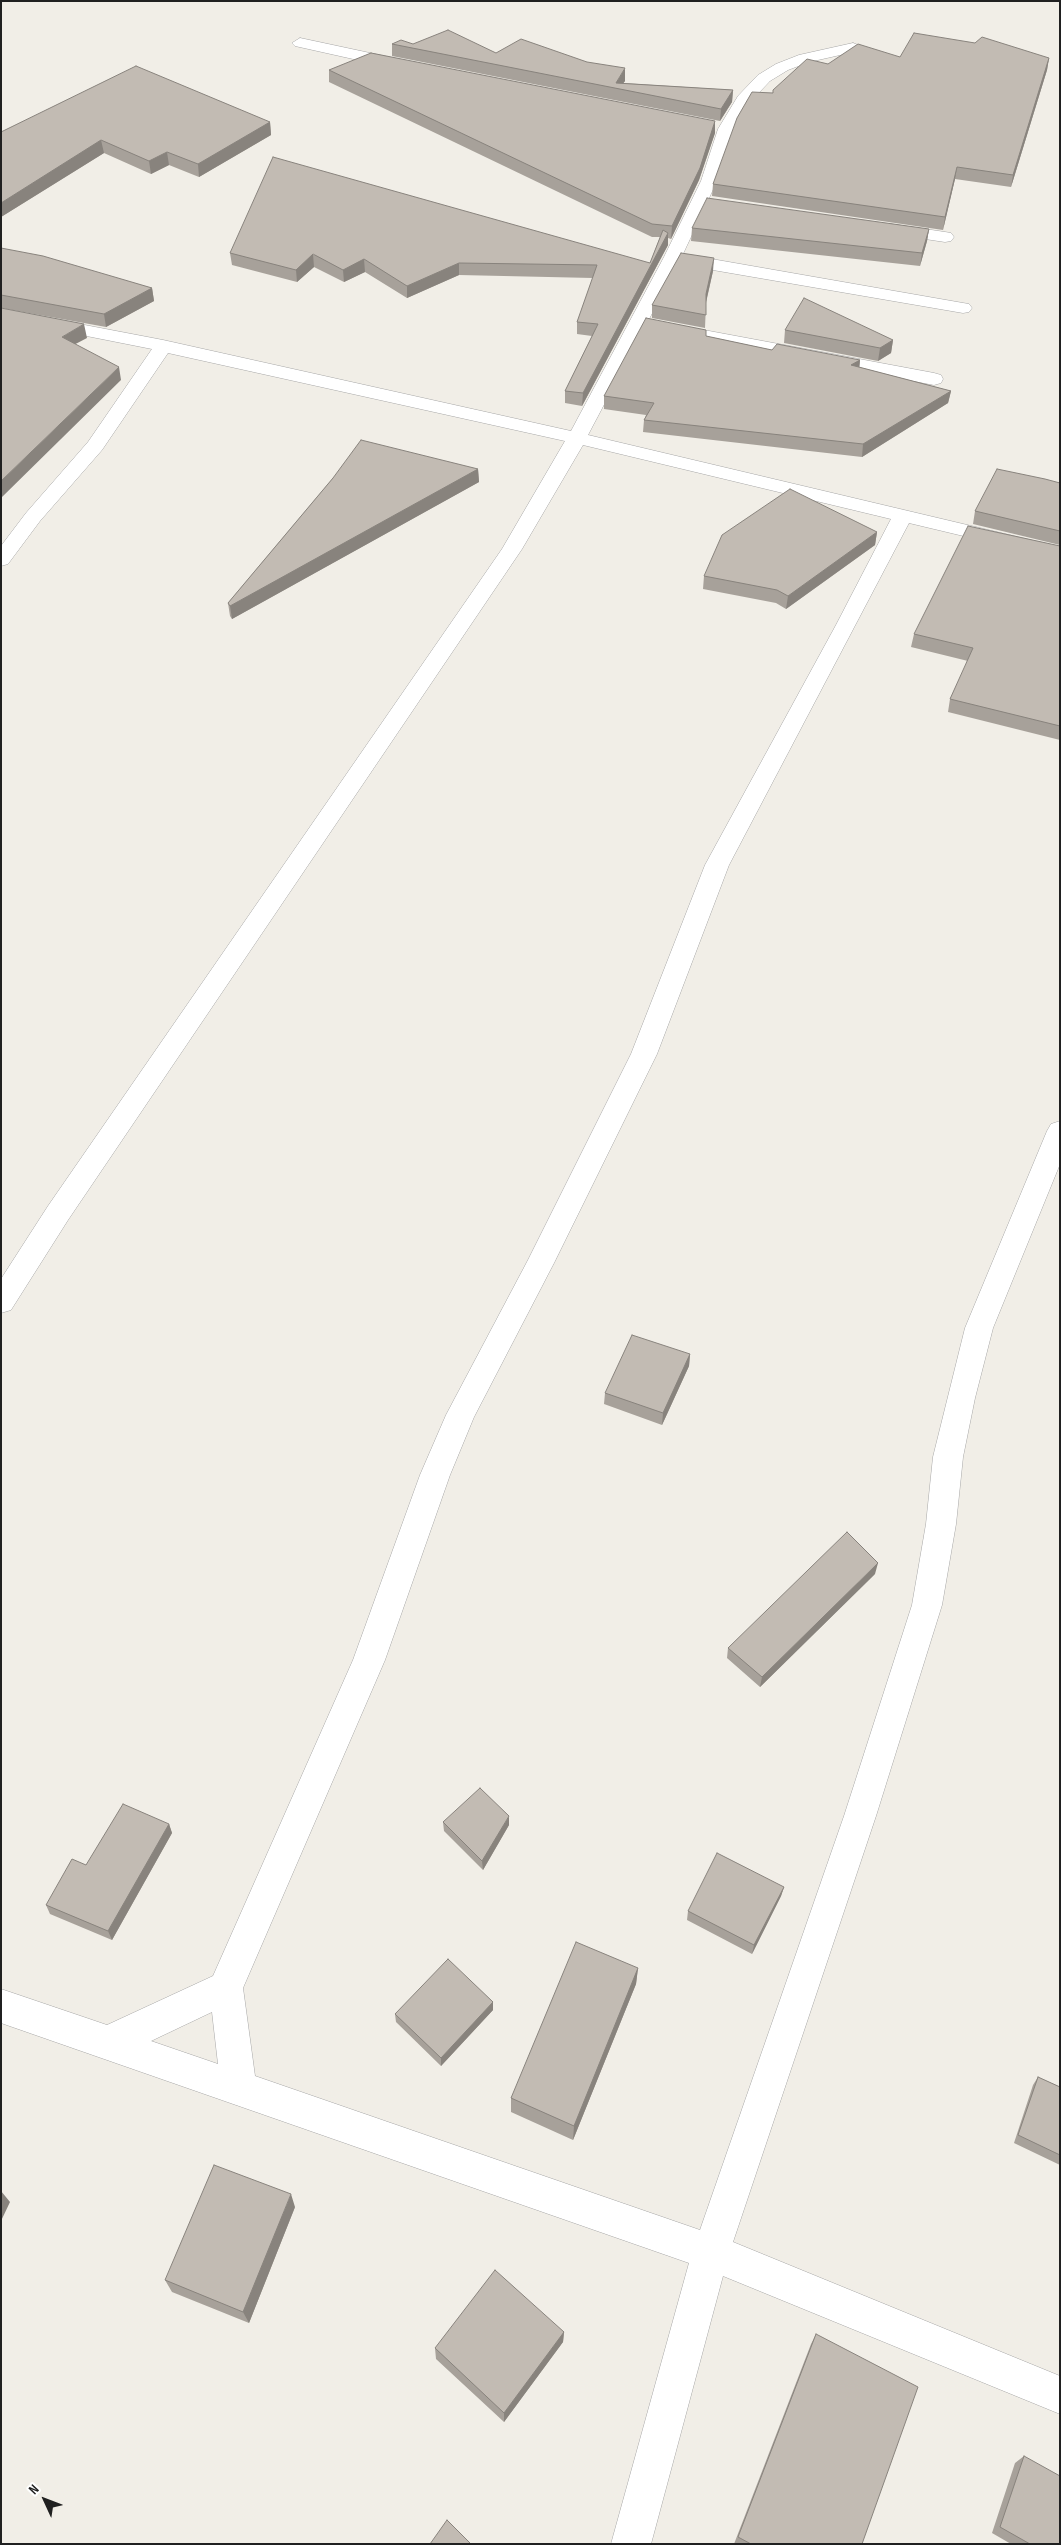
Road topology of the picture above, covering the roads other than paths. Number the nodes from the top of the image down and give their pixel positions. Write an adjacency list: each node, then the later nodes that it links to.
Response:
1 (300, 43): 3 (street)
2 (853, 48): 5 (street)
3 (416, 68)
4 (706, 125): 5 (street)
5 (726, 128): 6 (street)
6 (698, 202): 7 (street); 10 (street)
7 (718, 205)
8 (876, 227): 9 (street)
9 (945, 237)
10 (673, 257): 11 (street); 13 (street)
11 (963, 308)
12 (1, 314): 14 (street)
13 (639, 323): 15 (street); 16 (street)
14 (163, 346): 16 (street); 19 (street)
15 (934, 380)
16 (577, 438): 17 (street); 21 (street)
17 (903, 516): 18 (street); 22 (street)
18 (1060, 553)
19 (1, 560)
20 (1060, 1131): 26 (street)
21 (1, 1302)
22 (226, 1988): 24 (street); 25 (street)
23 (1, 2006): 24 (street)
24 (107, 2043): 25 (street)
25 (239, 2089): 26 (street)
26 (711, 2252): 27 (street); 28 (street)
27 (1060, 2395)
28 (631, 2544)

